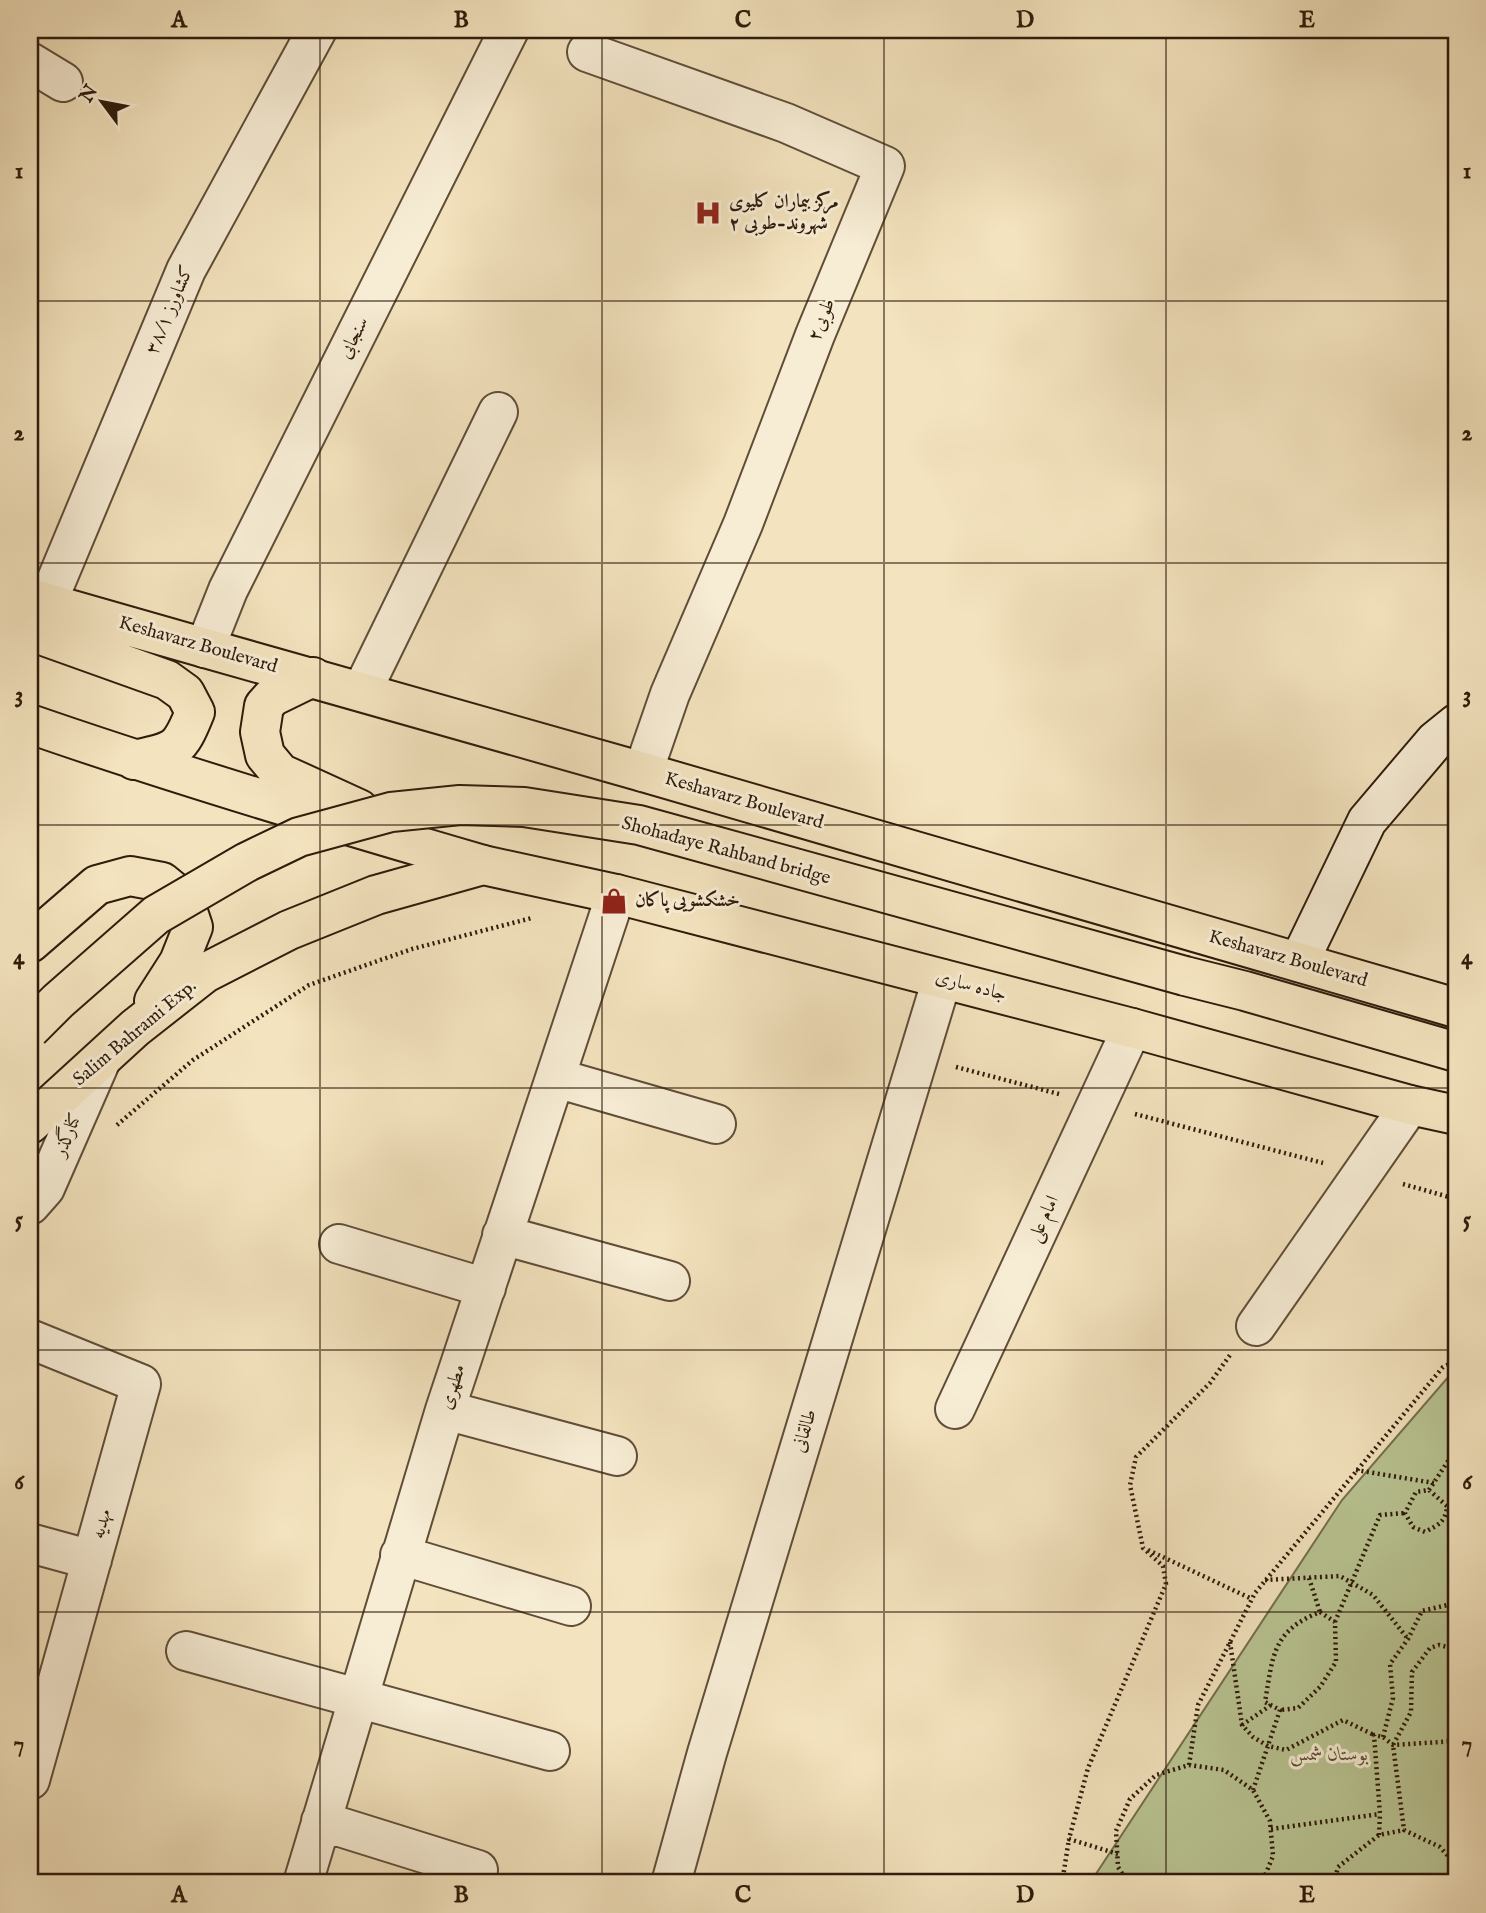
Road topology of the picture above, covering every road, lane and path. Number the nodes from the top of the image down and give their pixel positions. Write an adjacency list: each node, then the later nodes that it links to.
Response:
1 (317, 30): 7 (street, کشاورز ۳۸/۱)
2 (509, 30): 8 (street, سنجابی)
3 (587, 52): 14 (street, طوبی۲)
4 (30, 62): 5 (street)
5 (63, 82)
6 (498, 412): 10 (street)
7 (36, 610): 8 (main road, Keshavarz Boulevard); 13 (main road)
8 (205, 648): 9 (main road, Keshavarz Boulevard)
9 (313, 677): 10 (main road, Keshavarz Boulevard); 15 (main road)
10 (362, 691): 14 (main road, Keshavarz Boulevard)
11 (30, 724): 13 (main road)
12 (1456, 724): 19 (street)
13 (134, 760): 15 (main road)
14 (643, 772): 19 (main road, Keshavarz Boulevard)
15 (483, 865): 16 (main road, جاده ساری); 22 (main road, Salim Bahrami Exp.)
16 (616, 894): 20 (main road, جاده ساری); 28 (street, مطهری)
17 (536, 917): 34 (path)
18 (30, 943): 22 (main road)
19 (1299, 962): 21 (main road, Keshavarz Boulevard)
20 (942, 979): 23 (main road, جاده ساری); 26 (street, طالقانی)
21 (1456, 1008)
22 (135, 1028): 27 (main road, Salim Bahrami Exp.)
23 (1132, 1028): 29 (street, امام علی); 30 (main road, جاده ساری)
24 (30, 1029): 25 (main road, Shohadaye Rahband bridge, bridge)
25 (1456, 1052)
26 (918, 1057): 29 (path); 95 (street, طالقانی)
27 (101, 1060): 32 (main road, Salim Bahrami Exp.); 37 (street, کنارگذر)
28 (556, 1078): 33 (street); 38 (street, مطهری)
29 (1097, 1104): 35 (path); 45 (street, امام علی)
30 (1410, 1105): 31 (main road, جاده ساری); 35 (street)
31 (1456, 1115)
32 (30, 1124)
33 (716, 1124)
34 (108, 1133)
35 (1362, 1173): 36 (path); 42 (street)
36 (1456, 1199)
37 (30, 1206)
38 (502, 1235): 40 (street); 41 (street, مطهری)
39 (339, 1244): 41 (street)
40 (670, 1281)
41 (486, 1288): 46 (street, مطهری)
42 (1256, 1326): 56 (path)
43 (30, 1339): 58 (street, مهدیه)
44 (1455, 1364): 49 (path)
45 (956, 1409)
46 (445, 1410): 48 (street); 57 (street, مطهری)
47 (1456, 1449): 50 (path)
48 (617, 1456)
49 (1356, 1470): 50 (path); 60 (path)
50 (1434, 1483): 51 (path)
51 (1429, 1490): 52 (path); 53 (path)
52 (1447, 1511): 53 (path); 54 (path)
53 (1405, 1513): 61 (path)
54 (1456, 1514)
55 (30, 1543): 58 (street)
56 (1143, 1548): 63 (path); 90 (path)
57 (400, 1555): 65 (street); 72 (street, مطهری)
58 (92, 1560): 83 (street, مهدیه)
59 (1309, 1578): 60 (path); 61 (path); 66 (path)
60 (1265, 1580): 63 (path)
61 (1351, 1583): 67 (path); 68 (path)
62 (1456, 1592): 64 (path)
63 (1252, 1600): 69 (path)
64 (1456, 1603): 68 (path)
65 (571, 1606)
66 (1320, 1612): 67 (path); 73 (path)
67 (1335, 1622): 74 (path)
68 (1408, 1639): 77 (path)
69 (1230, 1641): 75 (path); 82 (path)
70 (1456, 1648): 79 (path)
71 (186, 1651): 72 (street)
72 (358, 1697): 81 (street); 86 (street, مطهری)
73 (1271, 1705): 74 (path); 75 (path)
74 (1280, 1710): 80 (path)
75 (1242, 1725): 80 (path)
76 (1374, 1735): 77 (path); 80 (path); 85 (path)
77 (1383, 1737): 79 (path)
78 (1456, 1741): 79 (path)
79 (1393, 1745): 88 (path)
80 (1268, 1746): 84 (path)
81 (550, 1751)
82 (1189, 1765): 84 (path); 91 (path)
83 (30, 1780)
84 (1253, 1790): 87 (path)
85 (1380, 1814): 87 (path); 89 (path)
86 (321, 1821): 93 (street); 94 (street, مطهری)
87 (1271, 1829): 98 (path)
88 (1404, 1830): 89 (path); 92 (path)
89 (1379, 1835): 99 (path)
90 (1069, 1839): 91 (path); 96 (path)
91 (1118, 1854): 97 (path)
92 (1456, 1865)
93 (478, 1870)
94 (303, 1883)
95 (671, 1883)
96 (1062, 1883)
97 (1128, 1883)
98 (1262, 1883)
99 (1334, 1883)

